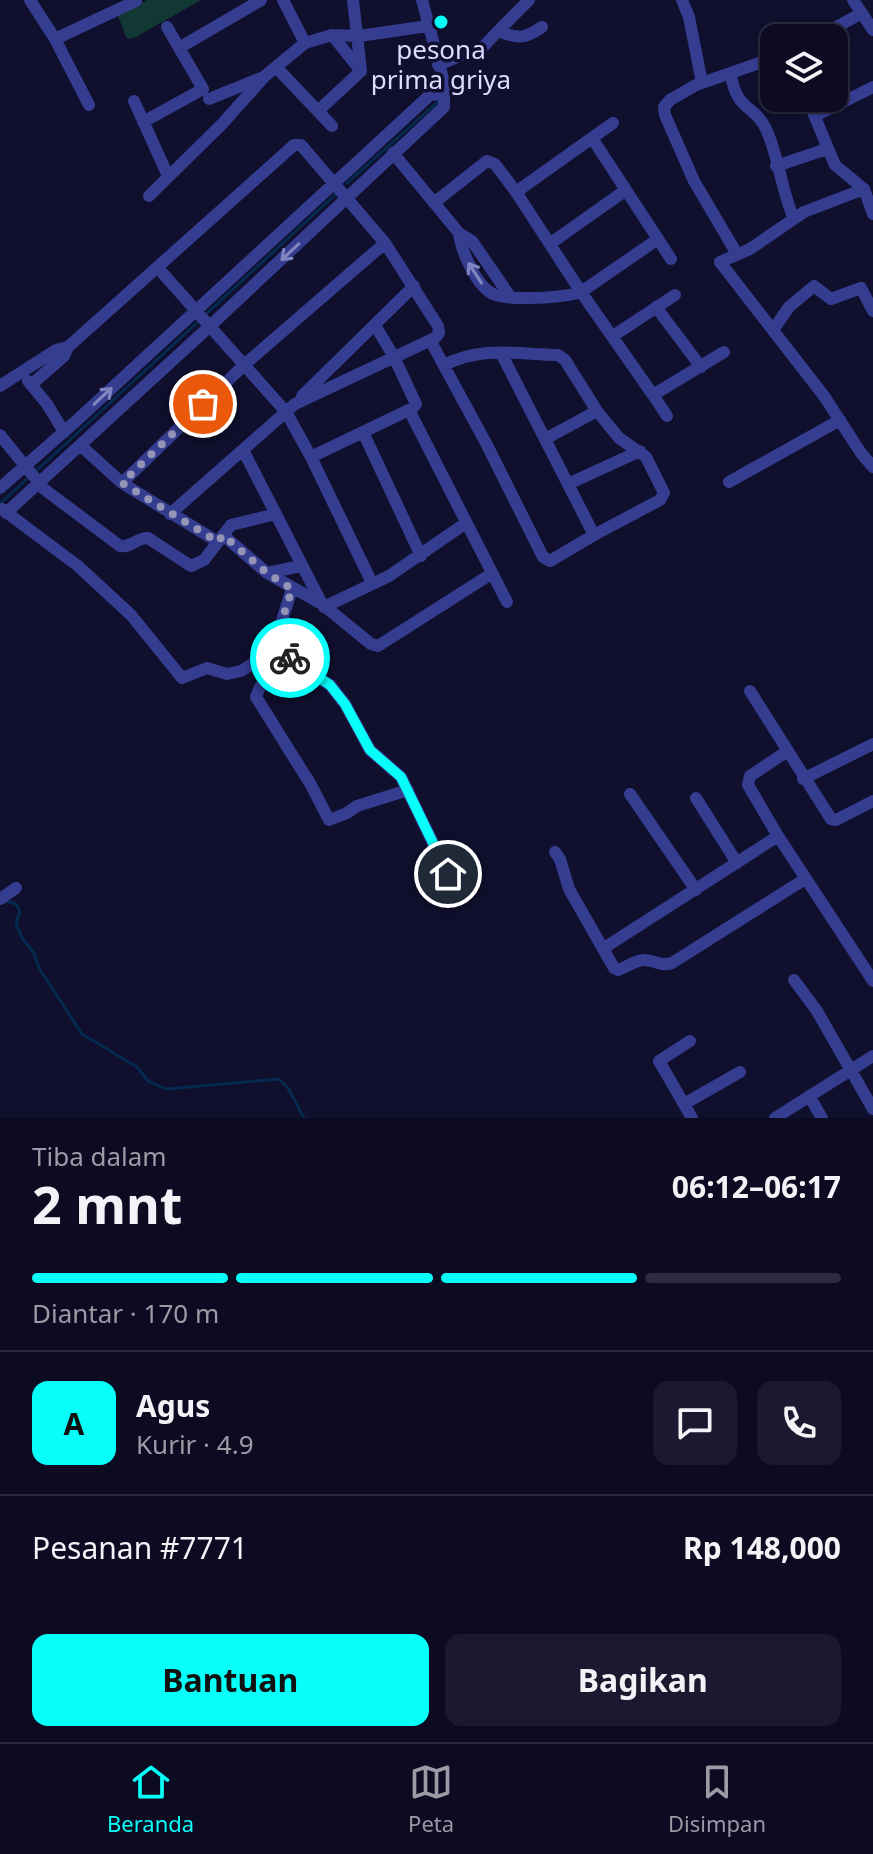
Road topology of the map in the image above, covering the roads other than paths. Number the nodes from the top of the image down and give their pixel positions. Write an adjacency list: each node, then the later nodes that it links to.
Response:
1 (30, 0): 19 (street)
2 (261, 0): 21 (street)
3 (283, 0): 20 (street)
4 (353, 0): 18 (street)
5 (422, 0): 12 (street)
6 (529, 0): 15 (street)
7 (853, 0): 10 (street)
8 (136, 1): 19 (street)
9 (686, 1): 28 (street)
10 (862, 13): 11 (street); 16 (street)
11 (842, 24)
12 (428, 26): 18 (street); 23 (street)
13 (167, 27): 21 (street)
14 (542, 27): 23 (street)
15 (501, 28)
16 (873, 30)
17 (332, 35): 18 (street); 20 (street); 25 (street)
18 (359, 36): 25 (street)
19 (55, 39): 33 (street)
20 (305, 43): 24 (street)
21 (179, 48): 30 (street)
22 (760, 64): 26 (street)
23 (438, 65): 31 (street)
24 (276, 67): 27 (street); 34 (street)
25 (361, 71): 34 (street)
26 (731, 75): 28 (street); 44 (street)
27 (265, 76): 30 (street); 38 (street)
28 (702, 83): 58 (street)
29 (873, 87): 36 (street)
30 (206, 94): 37 (street); 38 (street)
31 (444, 94): 43 (street); 46 (street)
32 (134, 101): 37 (street)
33 (89, 105)
34 (318, 111): 40 (street)
35 (813, 112): 36 (street)
36 (815, 116): 42 (street)
37 (143, 122): 45 (street)
38 (223, 123): 45 (street)
39 (613, 123): 41 (street)
40 (332, 126)
41 (592, 138): 48 (street); 49 (street)
42 (827, 149): 44 (street); 47 (street)
43 (393, 153): 51 (street); 52 (street)
44 (776, 166): 54 (street)
45 (168, 176): 50 (street)
46 (333, 182): 51 (street); 60 (street); 65 (street)
47 (864, 189): 53 (street); 54 (street)
48 (626, 190): 55 (street); 57 (street)
49 (516, 192): 52 (street); 57 (street)
50 (149, 196)
51 (346, 198): 56 (street); 68 (street, one-way to 68)
52 (435, 202): 62 (street)
53 (872, 210)
54 (794, 219): 58 (street)
55 (658, 239): 59 (street); 62 (street)
56 (385, 243): 61 (street); 76 (street)
57 (551, 243): 62 (street)
58 (737, 254): 69 (street)
59 (671, 259)
60 (158, 268): 65 (street); 72 (street)
61 (414, 286): 67 (street); 71 (street)
62 (581, 292): 70 (street)
63 (675, 295): 64 (street)
64 (656, 307): 70 (street); 78 (street)
65 (196, 311): 68 (street); 89 (street, one-way to 65)
66 (873, 311): 69 (street)
67 (375, 325): 75 (street); 84 (street)
68 (210, 326): 76 (street); 94 (street)
69 (773, 330): 88 (street)
70 (613, 336): 82 (street)
71 (430, 340): 75 (street); 77 (street)
72 (68, 347): 79 (street); 80 (street)
73 (724, 352): 78 (street)
74 (501, 353): 77 (street); 86 (street); 93 (street)
75 (394, 357): 84 (street); 85 (street)
76 (244, 365): 84 (street); 102 (street)
77 (444, 365): 109 (street)
78 (701, 367): 82 (street)
79 (20, 372): 80 (street); 81 (street)
80 (31, 385): 83 (street)
81 (0, 386)
82 (653, 395): 87 (street)
83 (47, 404): 89 (street); 90 (street)
84 (291, 408): 95 (street); 97 (street)
85 (409, 410): 91 (street); 108 (street)
86 (597, 411): 93 (street); 96 (street)
87 (667, 416)
88 (840, 420): 99 (street); 100 (street)
89 (75, 422): 90 (street)
90 (64, 432): 98 (street)
91 (363, 432): 97 (street); 111 (street)
92 (0, 435): 98 (street)
93 (545, 439): 103 (street)
94 (80, 445): 101 (street); 102 (street)
95 (243, 450): 106 (street); 107 (street)
96 (640, 451): 103 (street); 109 (street)
97 (311, 457): 115 (street)
98 (24, 467): 101 (street); 104 (street)
99 (873, 467)
100 (729, 482)
101 (37, 483): 105 (street); 110 (street)
102 (122, 483): 106 (street)
103 (568, 484): 109 (street)
104 (0, 488)
105 (3, 510): 121 (street)
106 (170, 514): 110 (street)
107 (276, 514): 110 (street); 112 (street)
108 (466, 523): 111 (street); 114 (street)
109 (594, 535)
110 (221, 539): 113 (street)
111 (421, 556): 115 (street)
112 (301, 566): 113 (street); 118 (street)
113 (267, 573): 116 (street)
114 (491, 574): 117 (street); 118 (street)
115 (372, 583): 118 (street)
116 (292, 589): 118 (street); 119 (street)
117 (507, 602)
118 (323, 606)
119 (280, 647): 120 (street); 121 (street)
120 (292, 661): 123 (street); 127 (street)
121 (241, 671): 123 (street)
122 (750, 691): 125 (street)
123 (256, 693): 127 (street)
124 (873, 744): 126 (street)
125 (786, 752): 126 (street); 131 (street)
126 (803, 779): 130 (street)
127 (408, 790): 134 (street)
128 (630, 794): 137 (street)
129 (696, 798): 133 (street)
130 (873, 801)
131 (778, 836): 133 (street); 135 (street)
132 (555, 852): 139 (street)
133 (737, 863): 137 (street)
134 (448, 874)
135 (805, 879): 139 (street); 141 (street)
136 (16, 888): 138 (street)
137 (696, 890): 139 (street)
138 (0, 899)
139 (604, 948)
140 (794, 980): 144 (street)
141 (873, 981)
142 (690, 1041): 147 (street)
143 (873, 1056): 144 (street)
144 (849, 1071): 146 (street); 148 (street)
145 (740, 1072): 147 (street)
146 (809, 1096): 150 (street); 151 (street)
147 (684, 1104): 149 (street)
148 (873, 1109)
149 (692, 1118)
150 (775, 1118)
151 (822, 1118)

